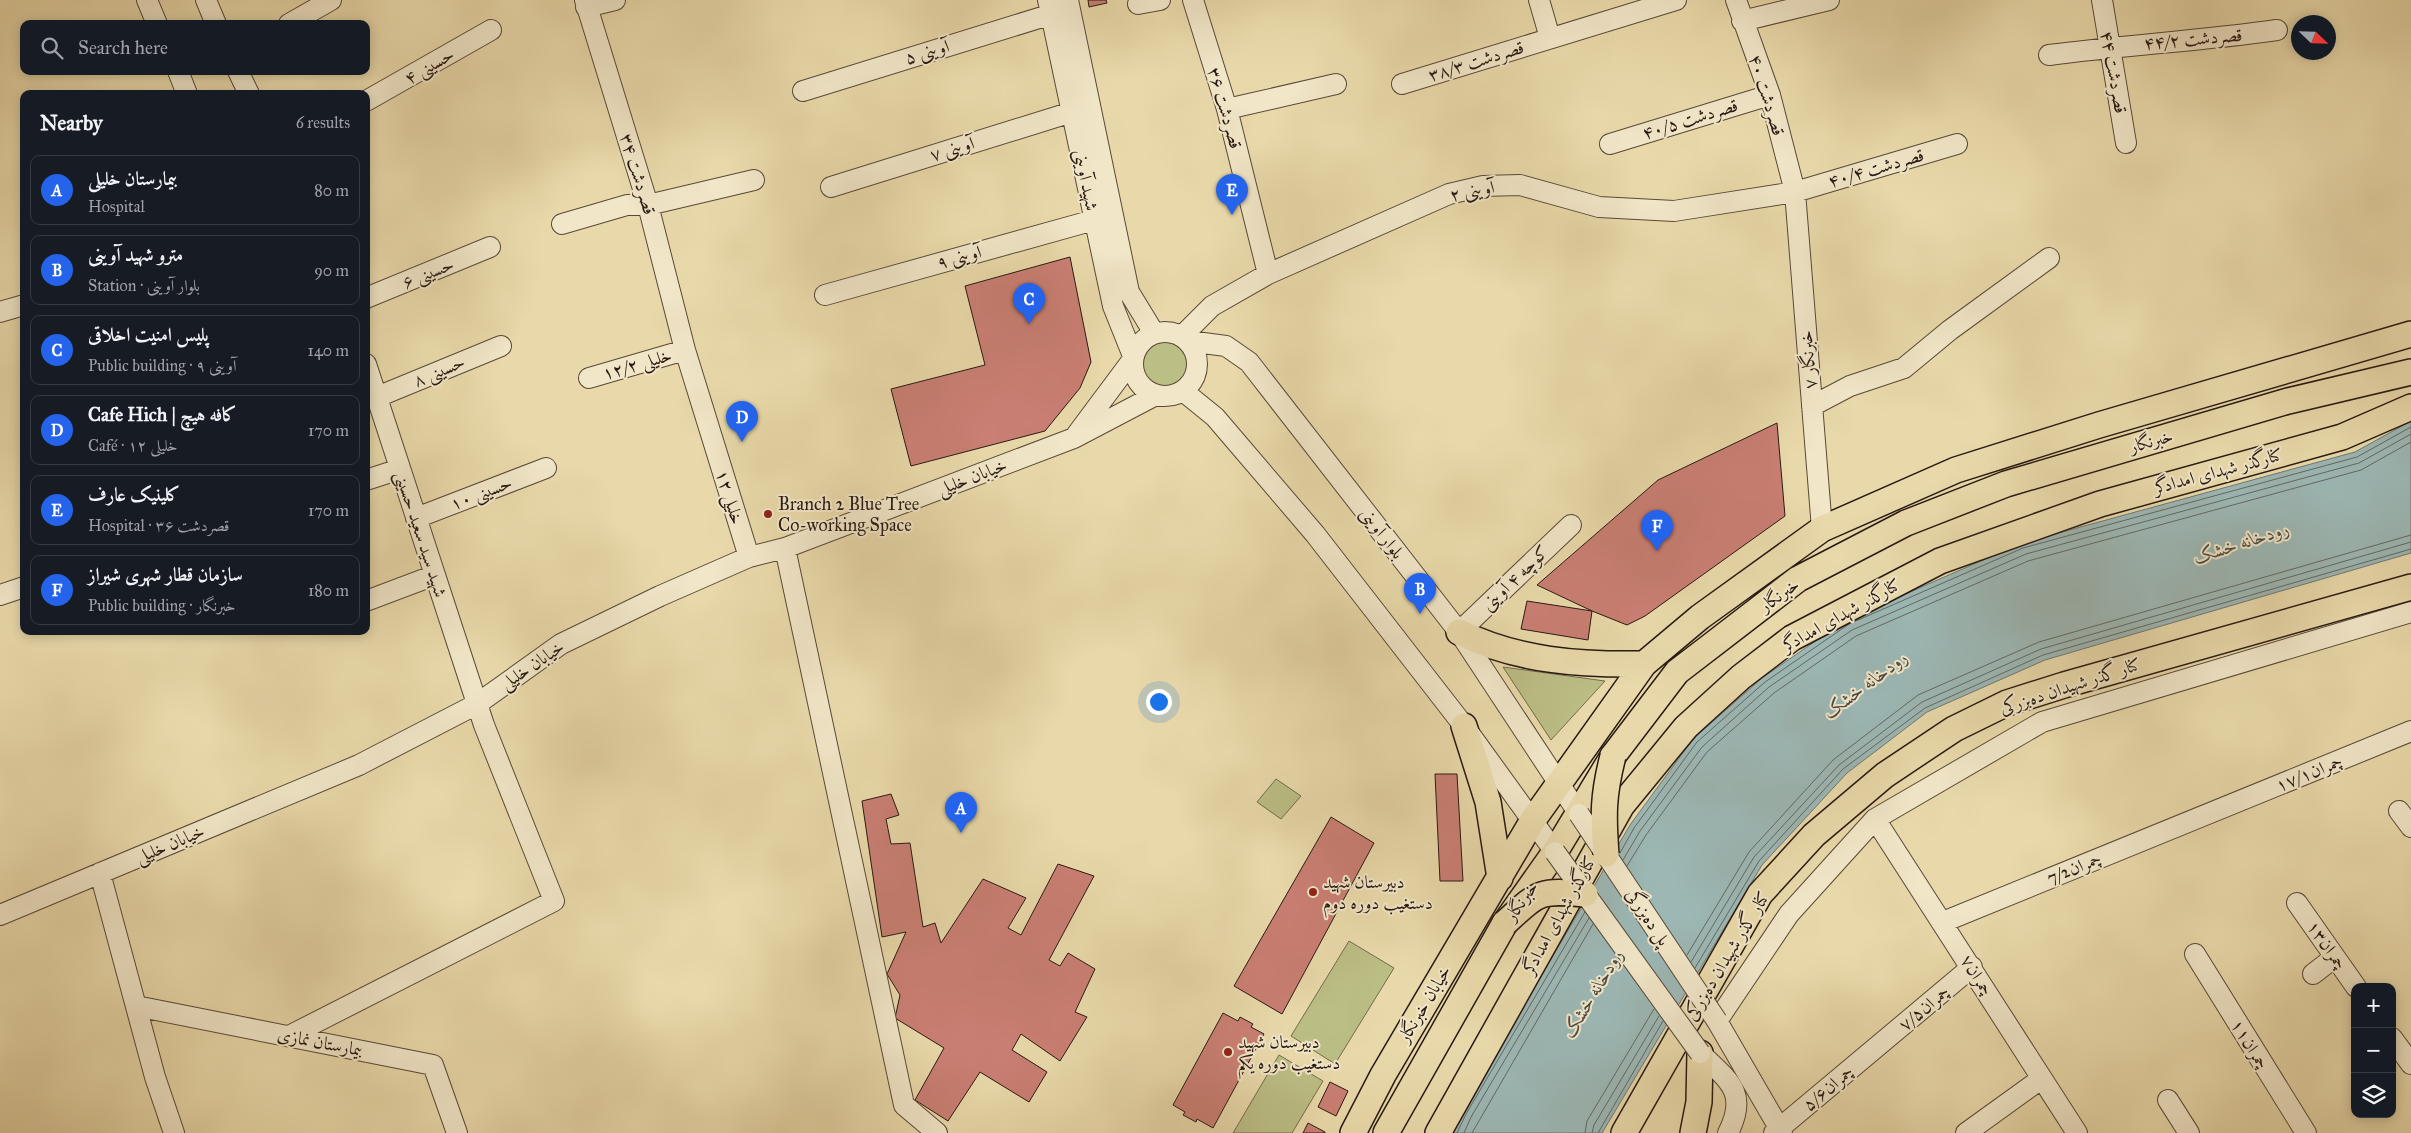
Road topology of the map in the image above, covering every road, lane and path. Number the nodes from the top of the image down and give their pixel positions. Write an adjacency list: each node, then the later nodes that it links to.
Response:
1 (147, 0): 16 (street)
2 (206, 0): 17 (street)
3 (331, 0): 18 (street)
4 (615, 0): 13 (street)
5 (1068, 0): 53 (street, شهید آوینی)
6 (1160, 0): 14 (street)
7 (1193, 0): 34 (street, ۳۶ قصردشت)
8 (1539, 0): 22 (street)
9 (1676, 0): 22 (street, ۳۸/۳ قصردشت)
10 (1736, 0): 19 (street, ۴۰ قصردشت)
11 (1829, 0): 19 (street)
12 (2102, 0): 23 (street, ۴۴ قصردشت)
13 (586, 3): 42 (street, قصردشت ۳۴)
14 (1138, 4)
15 (1050, 7): 31 (street, ۵ آوینی); 35 (street, شهید آوینی)
16 (155, 20)
17 (214, 20)
18 (296, 20)
19 (1742, 21): 32 (street, ۴۰ قصردشت)
20 (491, 30): 33 (street, ۴ حسینی)
21 (2277, 30): 23 (street, ۴۴/۲ قصردشت)
22 (1550, 38): 28 (street, ۳۸/۳ قصردشت)
23 (2110, 46): 24 (street, ۴۴/۲ قصردشت); 36 (street, ۴۴ قصردشت)
24 (2049, 55)
25 (180, 75): 29 (street)
26 (240, 75): 30 (street)
27 (1336, 84): 34 (street)
28 (1402, 84)
29 (185, 90)
30 (247, 90)
31 (803, 91)
32 (1770, 95): 37 (street, ۴۰/۵ قصردشت); 41 (street, ۴۰ قصردشت)
33 (370, 99)
34 (1227, 109): 47 (street, ۳۶ قصردشت)
35 (1072, 112): 40 (street, ۷ آوینی); 43 (street, شهید آوینی)
36 (2126, 143)
37 (1610, 144)
38 (1957, 144): 41 (street, ۴۰/۴ قصردشت)
39 (754, 180): 42 (street)
40 (831, 186)
41 (1795, 192): 47 (street, ۲ آوینی); 66 (street, ۷ خبرنگار)
42 (648, 205): 44 (street); 58 (street, قصردشت ۳۴)
43 (1094, 220): 48 (street, ۹ آوینی); 59 (street, شهید آوینی)
44 (562, 224)
45 (490, 247): 49 (street, ۶ حسینی)
46 (2049, 258): 66 (street)
47 (1268, 274): 51 (street, ۲ آوینی)
48 (824, 295)
49 (370, 296)
50 (20, 306): 52 (street)
51 (1212, 306): 55 (street, ۲ آوینی); 57 (street)
52 (0, 312)
53 (1154, 333): 55 (street); 59 (street)
54 (2411, 334): 74 (main road, خبرنگار)
55 (1185, 339): 57 (street, بلوار آوینی); 63 (street)
56 (502, 346): 65 (street, ۸ حسینی)
57 (1226, 346): 83 (street, بلوار آوینی)
58 (685, 350): 62 (street, ۱۲/۲ خلیلی); 76 (street, ۱۲ خلیلی)
59 (1133, 358): 64 (street); 68 (street)
60 (2411, 372): 88 (main road, خبرنگار)
61 (370, 376): 65 (street, شهید سید سعید حسینی)
62 (589, 378)
63 (1183, 391): 64 (street); 86 (street)
64 (1156, 395): 68 (street, خیابان خلیلی)
65 (377, 397): 70 (street, شهید سید سعید حسینی)
66 (1812, 406): 74 (street, ۷ خبرنگار)
67 (2411, 407): 123 (main road, کنارگذر شهدای امدادگر)
68 (1074, 438): 75 (street, خیابان خلیلی)
69 (546, 468): 72 (street, ۱۰ حسینی)
70 (400, 469): 71 (street); 72 (street, شهید سید سعید حسینی)
71 (370, 479)
72 (416, 518): 77 (street, شهید سید سعید حسینی)
73 (1570, 525): 83 (street, کوچه ۴ آوینی)
74 (1822, 529): 84 (main road, خبرنگار)
75 (785, 548): 76 (street, خیابان خلیلی); 120 (street)
76 (749, 557): 85 (street, خیابان خلیلی)
77 (435, 575): 81 (street); 85 (street, شهید سید سعید حسینی)
78 (2411, 587): 124 (main road, کنار گذر شهیدان ده‌بزرکی)
79 (20, 588): 80 (street)
80 (0, 595)
81 (370, 599)
82 (2411, 612): 92 (street)
83 (1459, 632): 84 (main road); 89 (street, بلوار آوینی)
84 (1644, 664): 89 (main road, خبرنگار)
85 (477, 704): 96 (street, خیابان خلیلی); 110 (street, شهید سید سعید حسینی)
86 (1464, 726): 93 (street); 97 (main road)
87 (2411, 731): 91 (street, چمران۱۷/۱)
88 (1613, 756): 90 (main road, خبرنگار); 95 (main road, bridge)
89 (1558, 782): 90 (street, بلوار آوینی); 93 (main road, خبرنگار)
90 (1579, 814): 94 (main road, خبرنگار); 95 (street, پل ده‌بزرگی, bridge)
91 (2206, 815): 101 (street, 7/2چمران)
92 (1875, 819): 101 (street, چمران۷); 109 (street)
93 (1533, 820): 94 (street); 97 (main road, خبرنگار)
94 (1554, 852): 98 (street, پل ده‌بزرگی, bridge); 102 (main road, خبرنگار)
95 (1606, 854): 109 (street, پل ده‌بزرگی, bridge)
96 (100, 873): 100 (street, خیابان خلیلی); 108 (street)
97 (1500, 878): 121 (main road, خیابان خبرنگار)
98 (1585, 894): 102 (main road, bridge); 113 (street, پل ده‌بزرگی, bridge)
99 (2297, 903): 104 (street, چمران۱۳)
100 (0, 915)
101 (1943, 922): 105 (street, چمران۷)
102 (1505, 924): 122 (main road, خبرنگار)
103 (2195, 954): 130 (street, چمران۱۱)
104 (2335, 957): 106 (street); 107 (street, چمران۱۳)
105 (1972, 967): 112 (street, چمران۷/۵); 115 (street, چمران۷)
106 (2313, 974)
107 (2353, 983)
108 (136, 1006): 110 (street, بیمارستان نمازی); 118 (street)
109 (1717, 1020): 117 (street, پل ده‌بزرگی)
110 (289, 1036): 119 (street, بیمارستان نمازی)
111 (2396, 1043): 114 (street)
112 (1876, 1048): 117 (street, چمران۵/۶)
113 (1700, 1053): 125 (main road); 126 (street, پل ده‌بزرگی)
114 (2411, 1064)
115 (2041, 1079): 127 (street); 128 (street, چمران۷)
116 (2168, 1100): 129 (street)
117 (1779, 1132)
118 (174, 1133)
119 (457, 1133)
120 (937, 1133)
121 (1353, 1133)
122 (1386, 1133)
123 (1438, 1133)
124 (1624, 1133)
125 (1693, 1133)
126 (1728, 1133)
127 (1966, 1133)
128 (2077, 1133)
129 (2189, 1133)
130 (2306, 1133)

